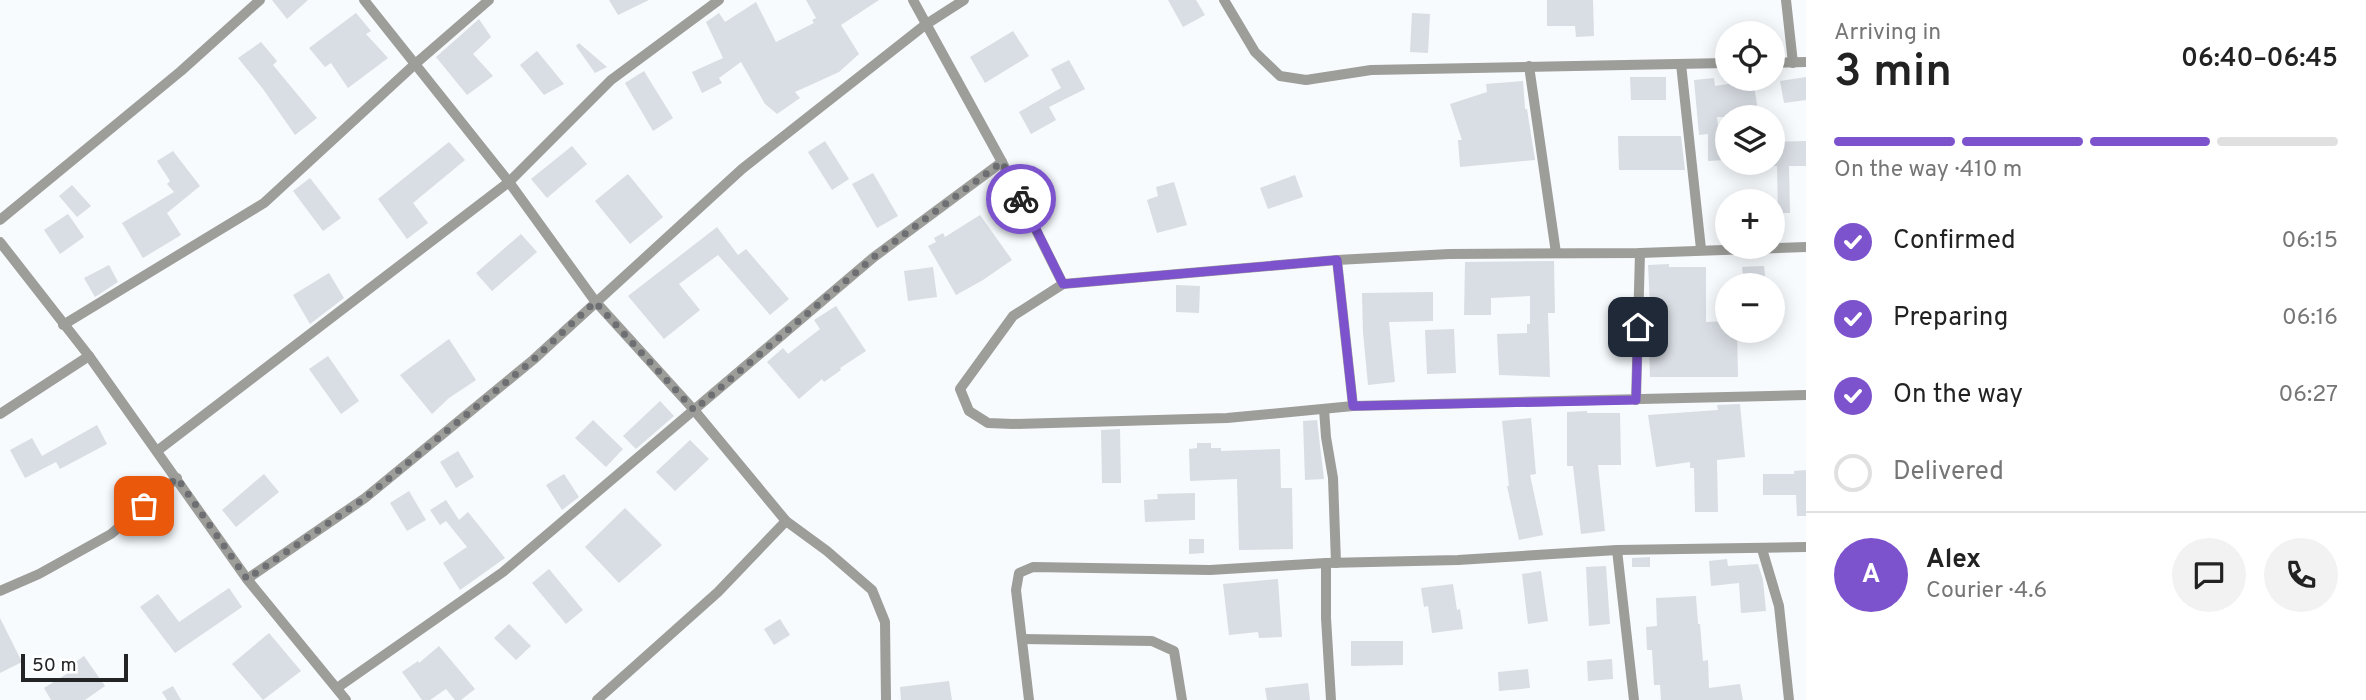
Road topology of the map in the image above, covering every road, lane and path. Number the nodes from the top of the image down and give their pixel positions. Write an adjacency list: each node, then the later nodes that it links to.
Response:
1 (260, 0): 19 (street)
2 (364, 0): 15 (street)
3 (489, 0): 15 (street)
4 (719, 0): 18 (street)
5 (913, 0): 9 (street)
6 (964, 0): 9 (street)
7 (1224, 0): 16 (street)
8 (1786, 0): 11 (street)
9 (925, 25): 17 (street); 27 (street)
10 (1785, 62): 11 (street)
11 (1793, 62): 12 (street)
12 (1806, 62)
13 (1715, 63): 14 (street)
14 (1681, 64): 16 (street); 22 (street)
15 (414, 65): 18 (street); 28 (street)
16 (1529, 66): 23 (street)
17 (1002, 162): 26 (street); 33 (street)
18 (509, 183): 27 (street); 36 (street)
19 (0, 220)
20 (0, 242): 28 (street)
21 (1806, 247): 22 (street)
22 (1701, 249): 24 (street)
23 (1556, 253): 24 (street); 25 (street)
24 (1640, 253): 31 (street)
25 (1337, 260): 26 (street); 32 (street)
26 (1063, 284): 34 (street)
27 (595, 302): 33 (street); 43 (street)
28 (63, 325): 29 (street)
29 (89, 356): 35 (street); 36 (street)
30 (1806, 395): 31 (street)
31 (1636, 400): 32 (street)
32 (1353, 406): 34 (street)
33 (694, 410): 38 (street); 46 (street)
34 (1324, 410): 42 (street)
35 (0, 414)
36 (156, 452): 37 (street)
37 (177, 478): 43 (street); 44 (street)
38 (786, 521): 48 (street); 49 (street)
39 (1806, 547): 40 (street)
40 (1762, 549): 41 (street); 54 (street)
41 (1617, 550): 42 (street); 53 (street)
42 (1331, 563): 45 (street); 52 (street)
43 (247, 579): 46 (street)
44 (0, 591)
45 (1022, 639): 50 (street); 51 (street)
46 (337, 688): 47 (street)
47 (346, 700)
48 (597, 700)
49 (886, 700)
50 (1029, 700)
51 (1182, 700)
52 (1331, 700)
53 (1634, 700)
54 (1789, 700)

